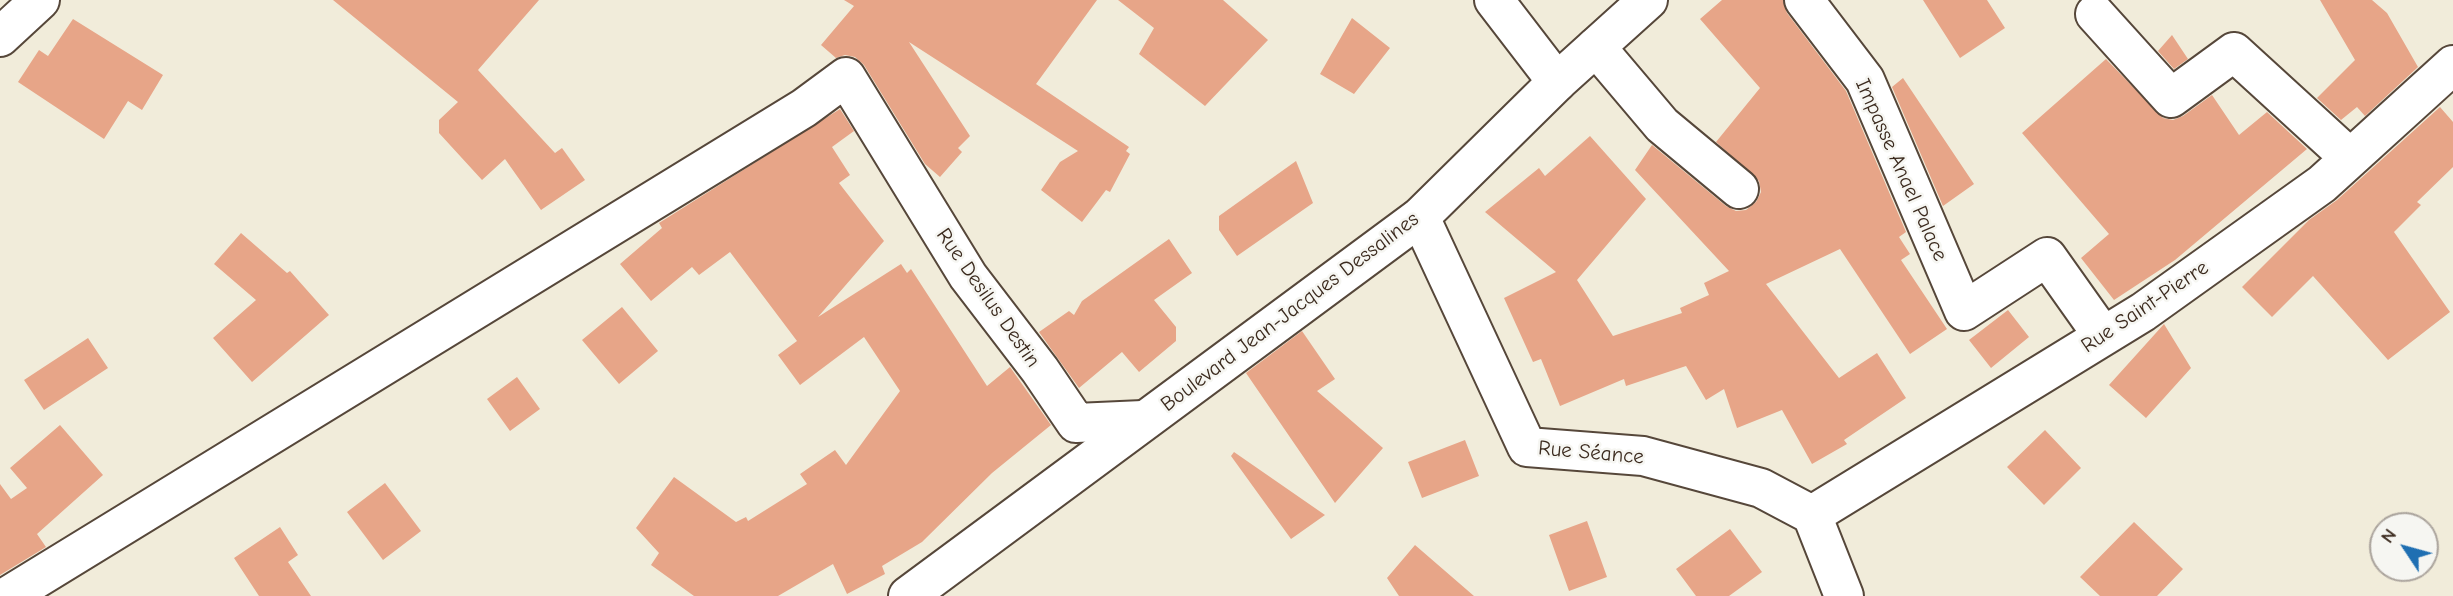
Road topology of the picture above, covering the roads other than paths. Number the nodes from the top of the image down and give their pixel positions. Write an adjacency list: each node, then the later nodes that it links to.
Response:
1 (40, 0): 6 (street)
2 (1494, 0): 9 (street)
3 (1648, 0): 7 (street, Boulevard Jean-Jacques Dessalines)
4 (1804, 0): 13 (street, Impasse Anael Palace)
5 (2095, 14): 10 (street)
6 (0, 37)
7 (1596, 47): 9 (street, Boulevard Jean-Jacques Dessalines); 11 (street)
8 (2453, 65): 10 (street, Rue Saint-Pierre)
9 (1557, 82): 12 (street, Boulevard Jean-Jacques Dessalines)
10 (2350, 158): 13 (street, Rue Saint-Pierre)
11 (1739, 188)
12 (1419, 216): 14 (street, Boulevard Jean-Jacques Dessalines); 15 (street, Rue Séance)
13 (2103, 336): 15 (street, Rue Saint-Pierre)
14 (1143, 420): 16 (street, Rue Desilus Destin); 17 (street, Boulevard Jean-Jacques Dessalines)
15 (1812, 515): 18 (street)
16 (8, 596)
17 (908, 596)
18 (1843, 596)

